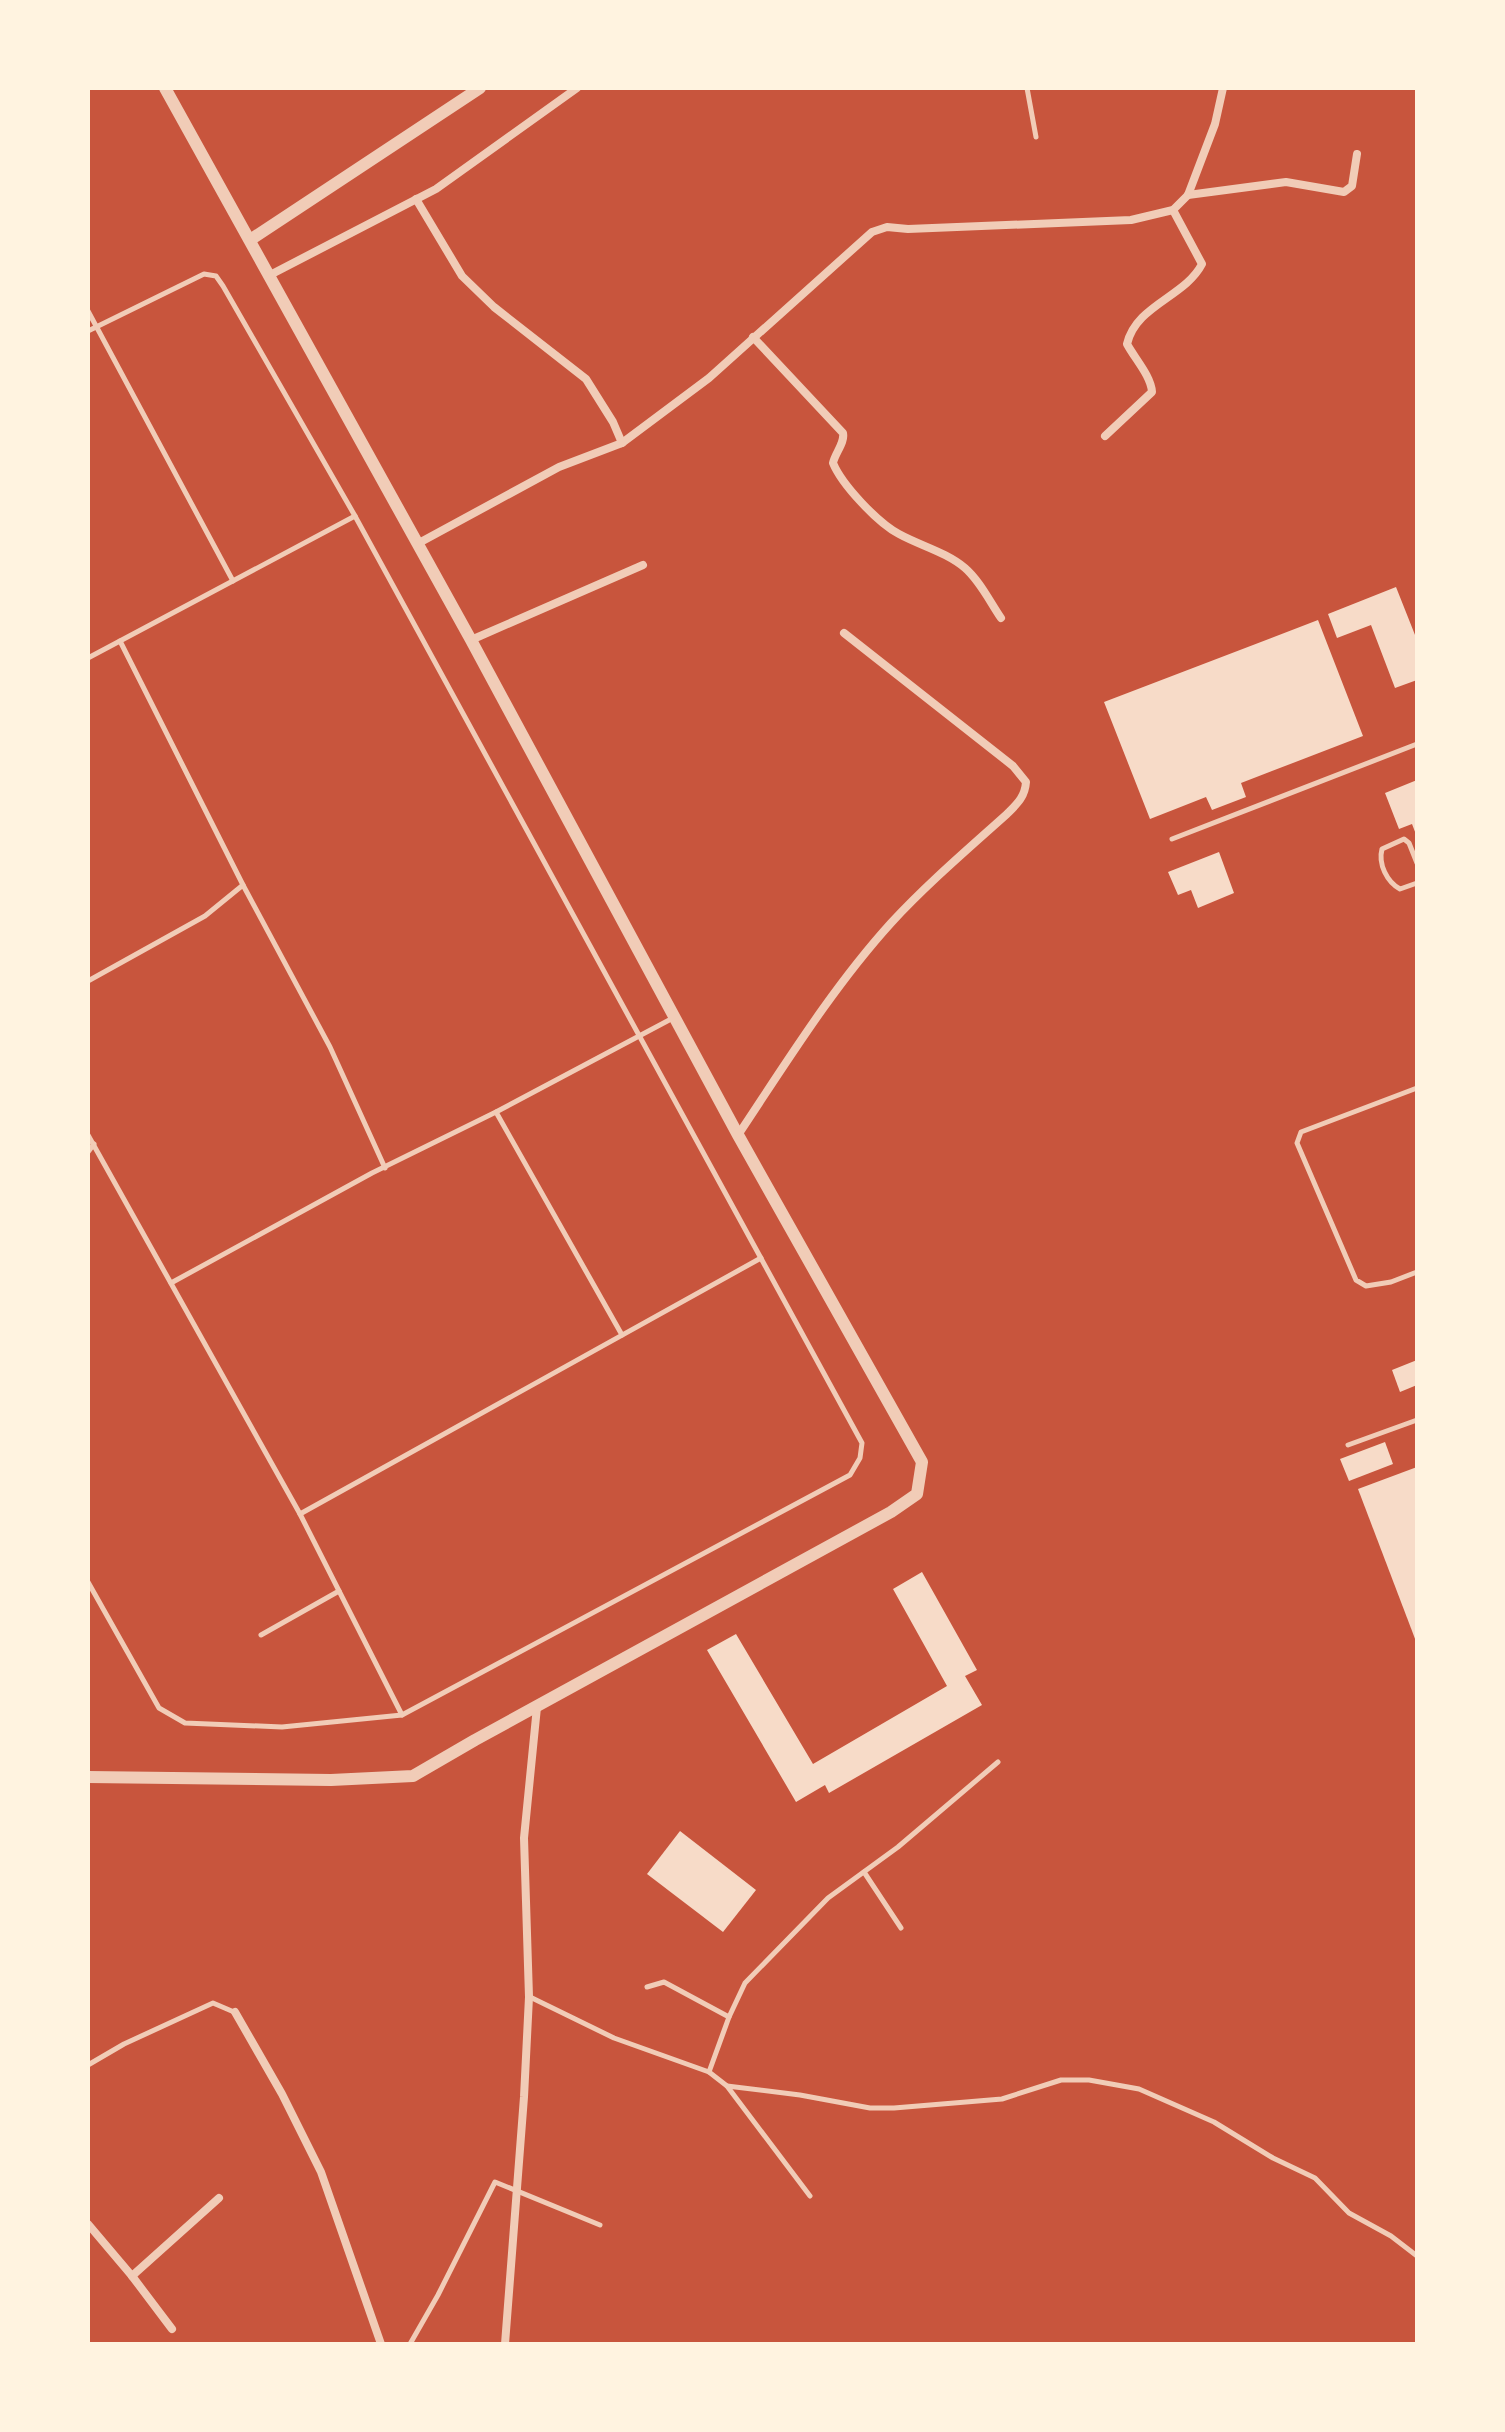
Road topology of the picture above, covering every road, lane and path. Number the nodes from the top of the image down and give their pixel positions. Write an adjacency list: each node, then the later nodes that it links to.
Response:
1 (165, 88): 11 (street)
2 (480, 88): 11 (street)
3 (577, 88): 9 (street)
4 (1027, 88): 6 (lane)
5 (1223, 88): 8 (street)
6 (1036, 137)
7 (1357, 154): 8 (street)
8 (1188, 195): 10 (street)
9 (416, 199): 12 (street); 18 (street)
10 (1173, 210): 16 (street); 17 (street)
11 (250, 240): 12 (street)
12 (270, 275): 20 (street)
13 (88, 311): 14 (lane)
14 (96, 326): 15 (lane); 19 (lane); 22 (lane)
15 (88, 331)
16 (753, 337): 18 (street); 23 (street)
17 (1105, 436)
18 (622, 443): 20 (street)
19 (355, 516): 22 (lane); 35 (lane)
20 (417, 544): 25 (street)
21 (643, 565): 25 (street)
22 (233, 581): 26 (lane)
23 (1001, 618)
24 (844, 633): 39 (street)
25 (471, 640): 34 (street)
26 (120, 641): 27 (lane); 32 (lane)
27 (88, 658)
28 (1417, 744): 29 (lane)
29 (1172, 839)
30 (1417, 863): 31 (lane)
31 (1417, 883)
32 (243, 885): 33 (lane); 42 (lane)
33 (88, 981)
34 (675, 1017): 35 (lane); 39 (street)
35 (640, 1035): 37 (lane); 43 (lane)
36 (1417, 1088): 44 (lane)
37 (496, 1112): 42 (lane); 46 (lane)
38 (88, 1135): 40 (lane)
39 (738, 1135): 53 (street)
40 (94, 1144): 41 (lane); 45 (lane)
41 (88, 1152)
42 (385, 1168): 45 (lane)
43 (761, 1258): 46 (lane); 54 (lane)
44 (1417, 1272)
45 (171, 1283): 49 (lane)
46 (622, 1335): 49 (lane)
47 (1417, 1420): 48 (lane)
48 (1348, 1445)
49 (300, 1514): 51 (lane)
50 (88, 1582): 54 (lane)
51 (339, 1591): 52 (lane); 54 (lane)
52 (261, 1635)
53 (537, 1707): 56 (street); 60 (street)
54 (402, 1715)
55 (998, 1762): 57 (lane)
56 (88, 1777)
57 (864, 1871): 58 (lane); 62 (lane)
58 (901, 1928)
59 (647, 1987): 62 (lane)
60 (529, 1997): 64 (lane); 66 (street)
61 (235, 2012): 63 (lane); 74 (street)
62 (729, 2017): 64 (lane)
63 (88, 2065)
64 (709, 2072): 65 (lane)
65 (727, 2086): 67 (lane); 71 (lane)
66 (518, 2192): 70 (lane); 75 (lane); 76 (street)
67 (810, 2196)
68 (219, 2198): 72 (street)
69 (88, 2224): 72 (street)
70 (600, 2225)
71 (1417, 2256)
72 (132, 2276): 73 (street)
73 (172, 2329)
74 (381, 2344)
75 (410, 2344)
76 (505, 2344)

